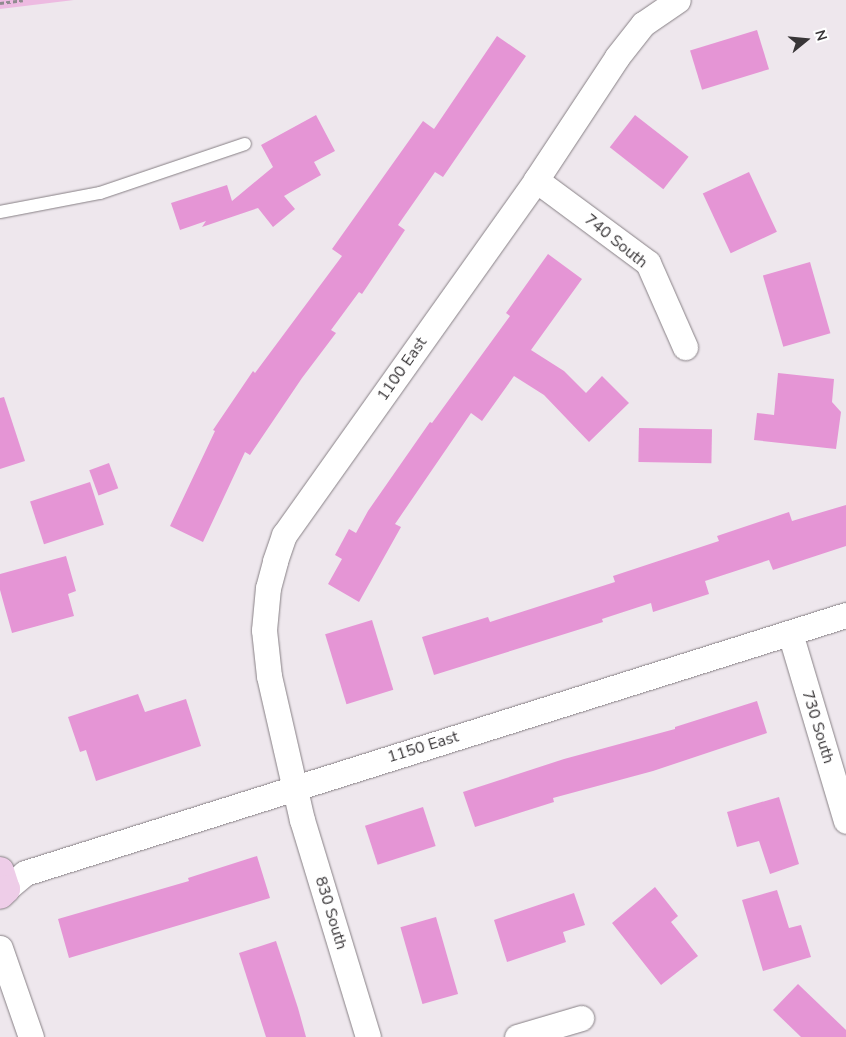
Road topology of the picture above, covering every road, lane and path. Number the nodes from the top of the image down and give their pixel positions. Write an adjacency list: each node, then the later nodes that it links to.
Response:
1 (23, 0): 3 (path)
2 (678, 0): 5 (street, 1100 East)
3 (0, 3)
4 (245, 144): 6 (lane)
5 (536, 180): 7 (street, 740 South); 10 (street, 1100 East)
6 (0, 212)
7 (685, 348)
8 (846, 615): 9 (street, 1150 East)
9 (790, 633): 10 (street, 1150 East); 11 (street, 730 South)
10 (296, 788): 12 (street, 1150 East); 16 (street, 830 South)
11 (846, 821)
12 (2, 885)
13 (0, 948): 15 (street)
14 (581, 1018): 17 (street)
15 (31, 1037)
16 (368, 1037)
17 (517, 1037)

